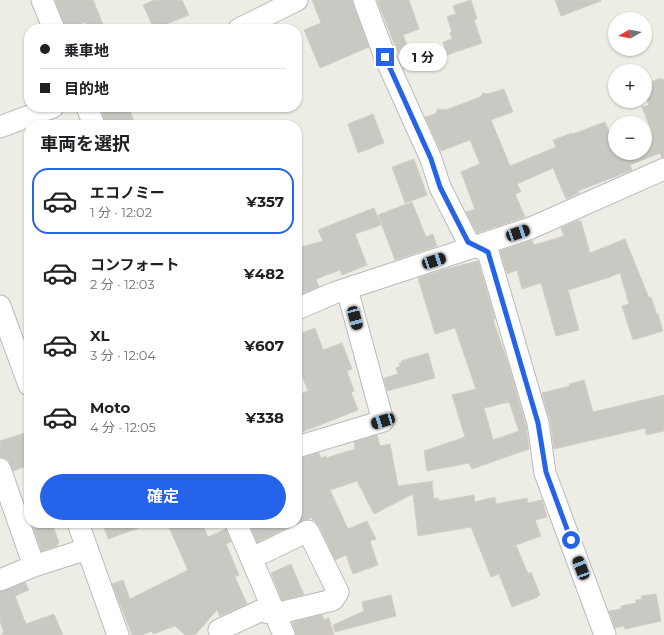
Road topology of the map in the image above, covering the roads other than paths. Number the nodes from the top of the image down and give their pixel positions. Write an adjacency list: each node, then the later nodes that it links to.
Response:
1 (42, 0): 4 (street)
2 (297, 0): 5 (street)
3 (364, 0): 9 (street)
4 (52, 24)
5 (249, 24)
6 (40, 112): 7 (street)
7 (0, 127)
8 (664, 169): 9 (street)
9 (477, 246): 10 (street); 26 (street)
10 (347, 289): 12 (street); 14 (street)
11 (0, 306): 13 (street)
12 (302, 307)
13 (24, 371)
14 (302, 445)
15 (0, 469): 20 (street)
16 (80, 528): 18 (street)
17 (238, 528): 19 (street)
18 (87, 550): 20 (street); 24 (street)
19 (252, 558): 22 (street); 22 (street)
20 (34, 566): 21 (street)
21 (0, 580)
22 (275, 614): 23 (street); 25 (street)
23 (219, 630)
24 (118, 635)
25 (284, 635)
26 (605, 635)

